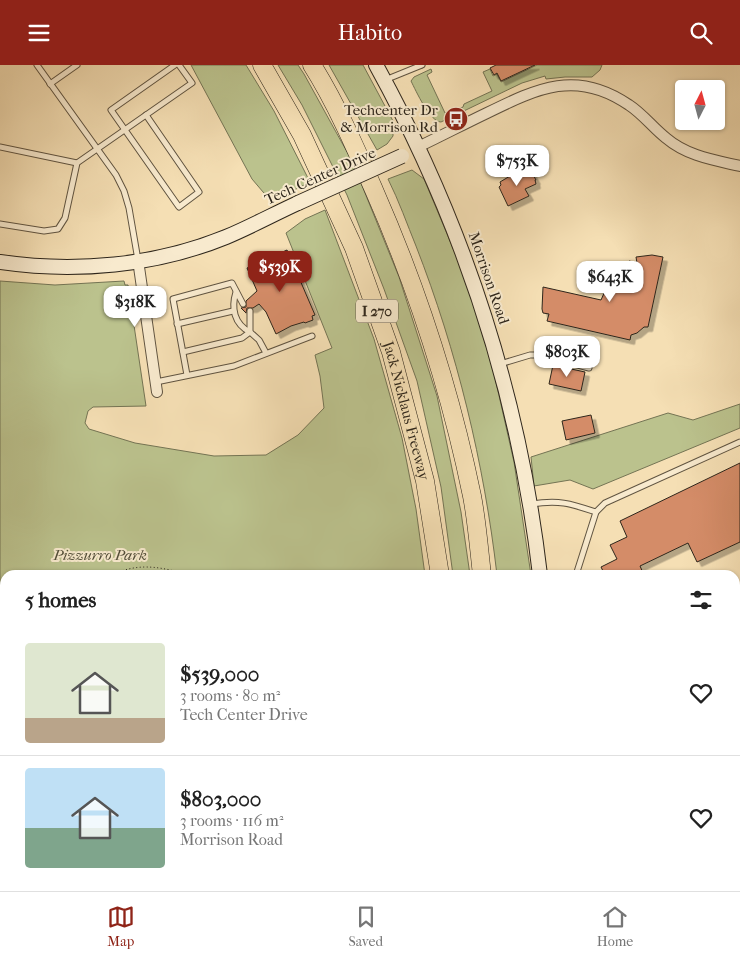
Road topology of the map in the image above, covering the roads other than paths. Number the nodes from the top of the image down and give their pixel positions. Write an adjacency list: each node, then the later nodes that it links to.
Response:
1 (37, 65): 9 (lane)
2 (77, 65): 9 (lane)
3 (177, 65): 10 (lane); 11 (lane)
4 (262, 65): 36 (highway, Jack Nicklaus Freeway / I 270)
5 (312, 65): 37 (highway, I 270)
6 (376, 65): 8 (main road, Morrison Road)
7 (422, 65): 8 (lane)
8 (385, 80): 13 (main road, Morrison Road)
9 (50, 84): 14 (lane)
10 (146, 115): 11 (lane); 11 (lane)
11 (125, 130): 14 (lane)
12 (0, 147): 15 (lane)
13 (418, 147): 16 (street, Tech Center Drive); 18 (main road, Tech Center Drive, bridge); 29 (main road, Morrison Road)
14 (97, 149): 15 (lane); 18 (lane)
15 (77, 163): 17 (lane)
16 (740, 166)
17 (0, 224)
18 (138, 260): 19 (main road, Tech Center Drive); 32 (street)
19 (0, 262)
20 (236, 292): 21 (lane); 22 (lane); 24 (lane)
21 (243, 304)
22 (233, 311): 24 (lane); 25 (lane)
23 (250, 311): 25 (lane)
24 (177, 324): 27 (lane)
25 (250, 332): 27 (lane); 28 (lane)
26 (312, 336): 28 (lane)
27 (183, 351): 31 (lane)
28 (266, 353): 31 (lane)
29 (499, 364): 30 (lane); 34 (main road, Morrison Road)
30 (589, 368)
31 (187, 375): 32 (lane)
32 (156, 387)
33 (740, 442): 35 (lane)
34 (530, 504): 35 (lane); 38 (main road, Morrison Road)
35 (596, 512): 39 (lane)
36 (439, 570)
37 (481, 570)
38 (539, 570)
39 (578, 570)

